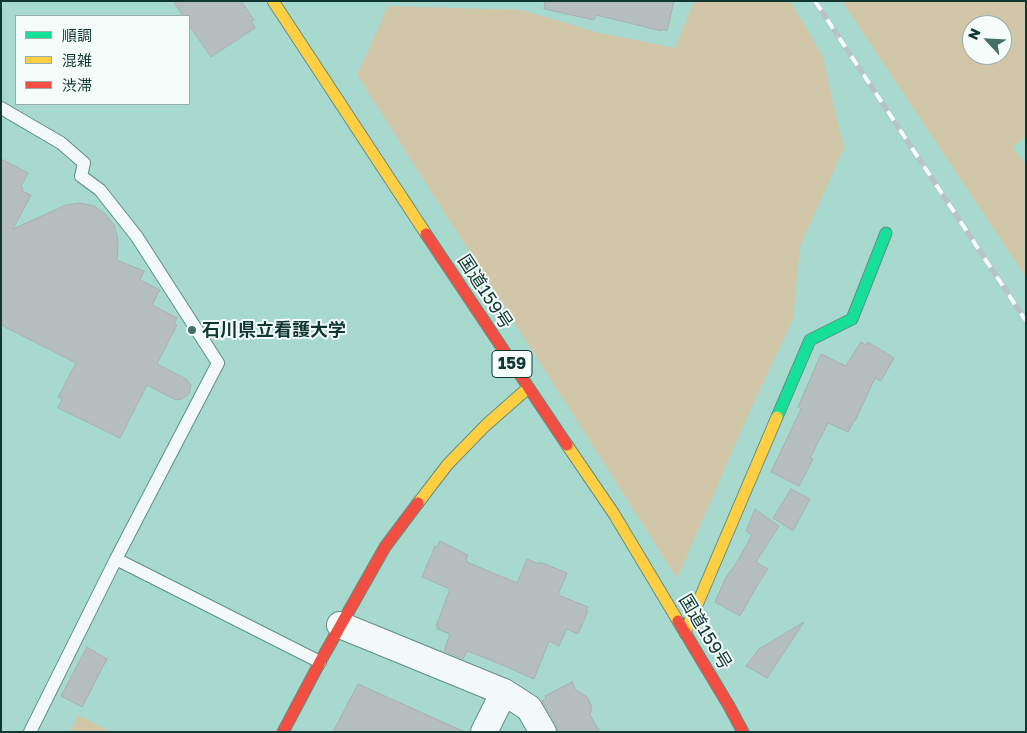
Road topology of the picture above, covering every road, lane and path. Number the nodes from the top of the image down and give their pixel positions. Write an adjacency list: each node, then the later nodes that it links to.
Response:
1 (273, 1): 4 (main road, 国道159号 / 159)
2 (1, 108): 5 (lane)
3 (886, 233): 7 (main road)
4 (528, 388): 6 (main road); 7 (main road, 国道159号 / 159)
5 (116, 558): 8 (lane); 10 (lane)
6 (340, 625): 8 (main road); 9 (street)
7 (685, 633): 14 (main road, 国道159号 / 159)
8 (320, 662): 11 (main road)
9 (504, 692): 12 (street); 13 (street)
10 (30, 732)
11 (283, 732)
12 (484, 732)
13 (543, 732)
14 (743, 732)

